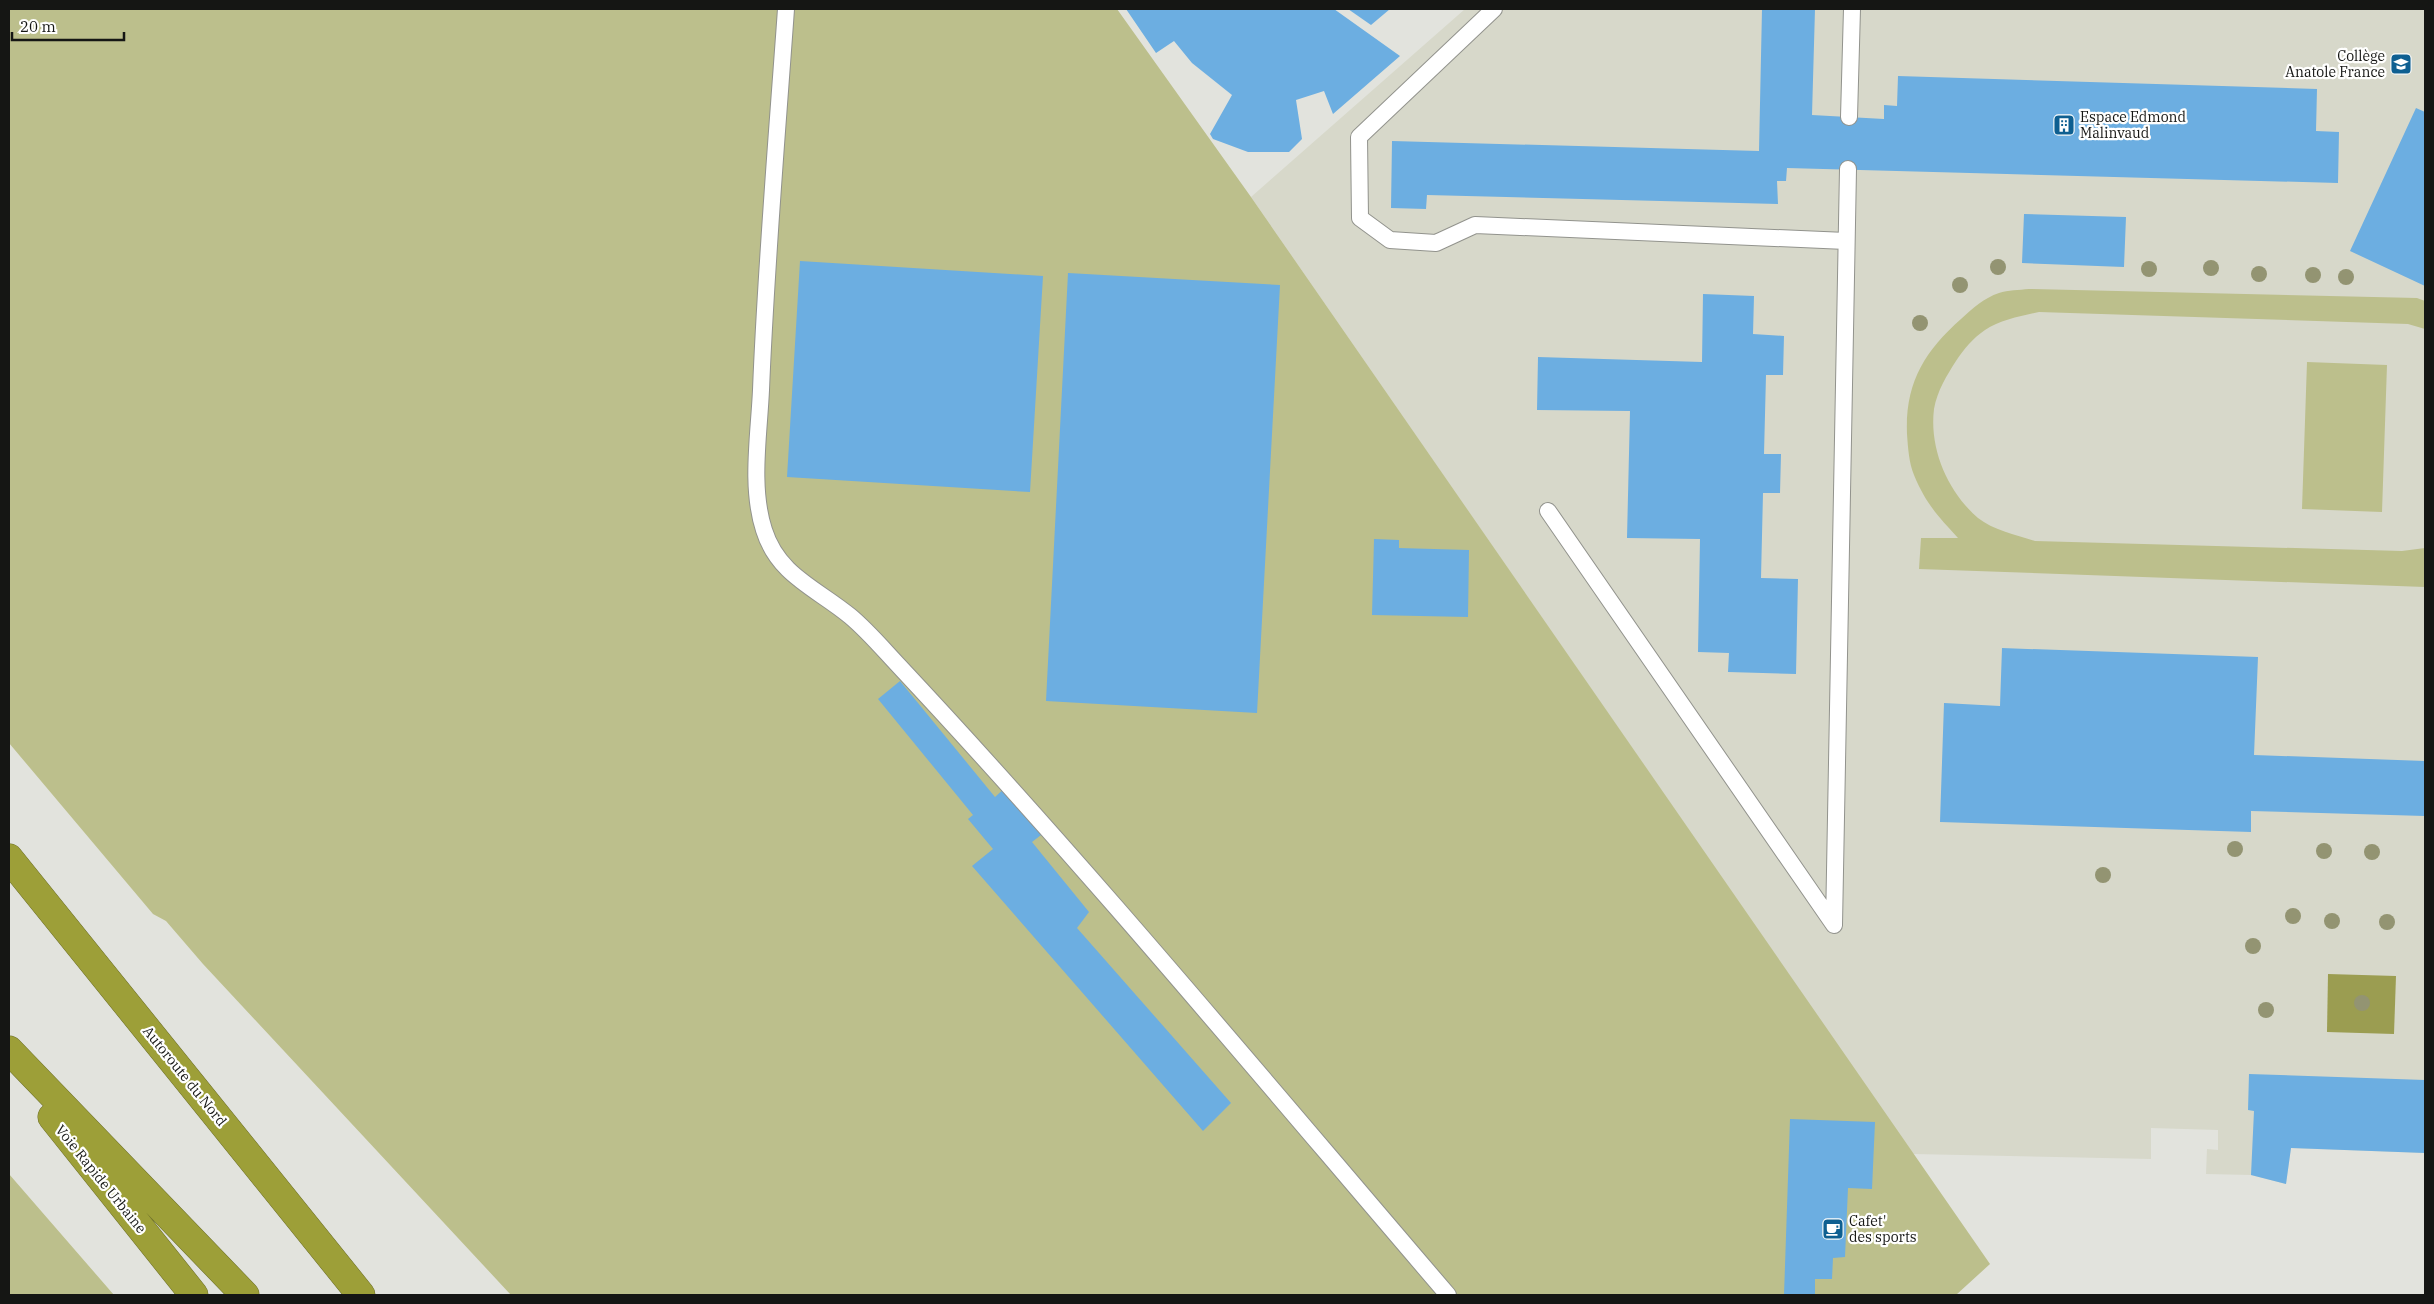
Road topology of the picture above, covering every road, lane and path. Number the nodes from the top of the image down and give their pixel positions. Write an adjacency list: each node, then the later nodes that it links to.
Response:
1 (786, 9): 14 (lane)
2 (1494, 9): 6 (lane)
3 (1852, 9): 4 (lane)
4 (1849, 117)
5 (1848, 169): 6 (lane)
6 (1846, 241): 7 (lane)
7 (1548, 512)
8 (9, 858): 13 (highway, Autoroute du Nord)
9 (9, 1050): 12 (highway)
10 (9, 1063): 11 (highway, Voie Rapide Urbaine)
11 (194, 1295)
12 (245, 1295)
13 (361, 1295)
14 (1448, 1295)

